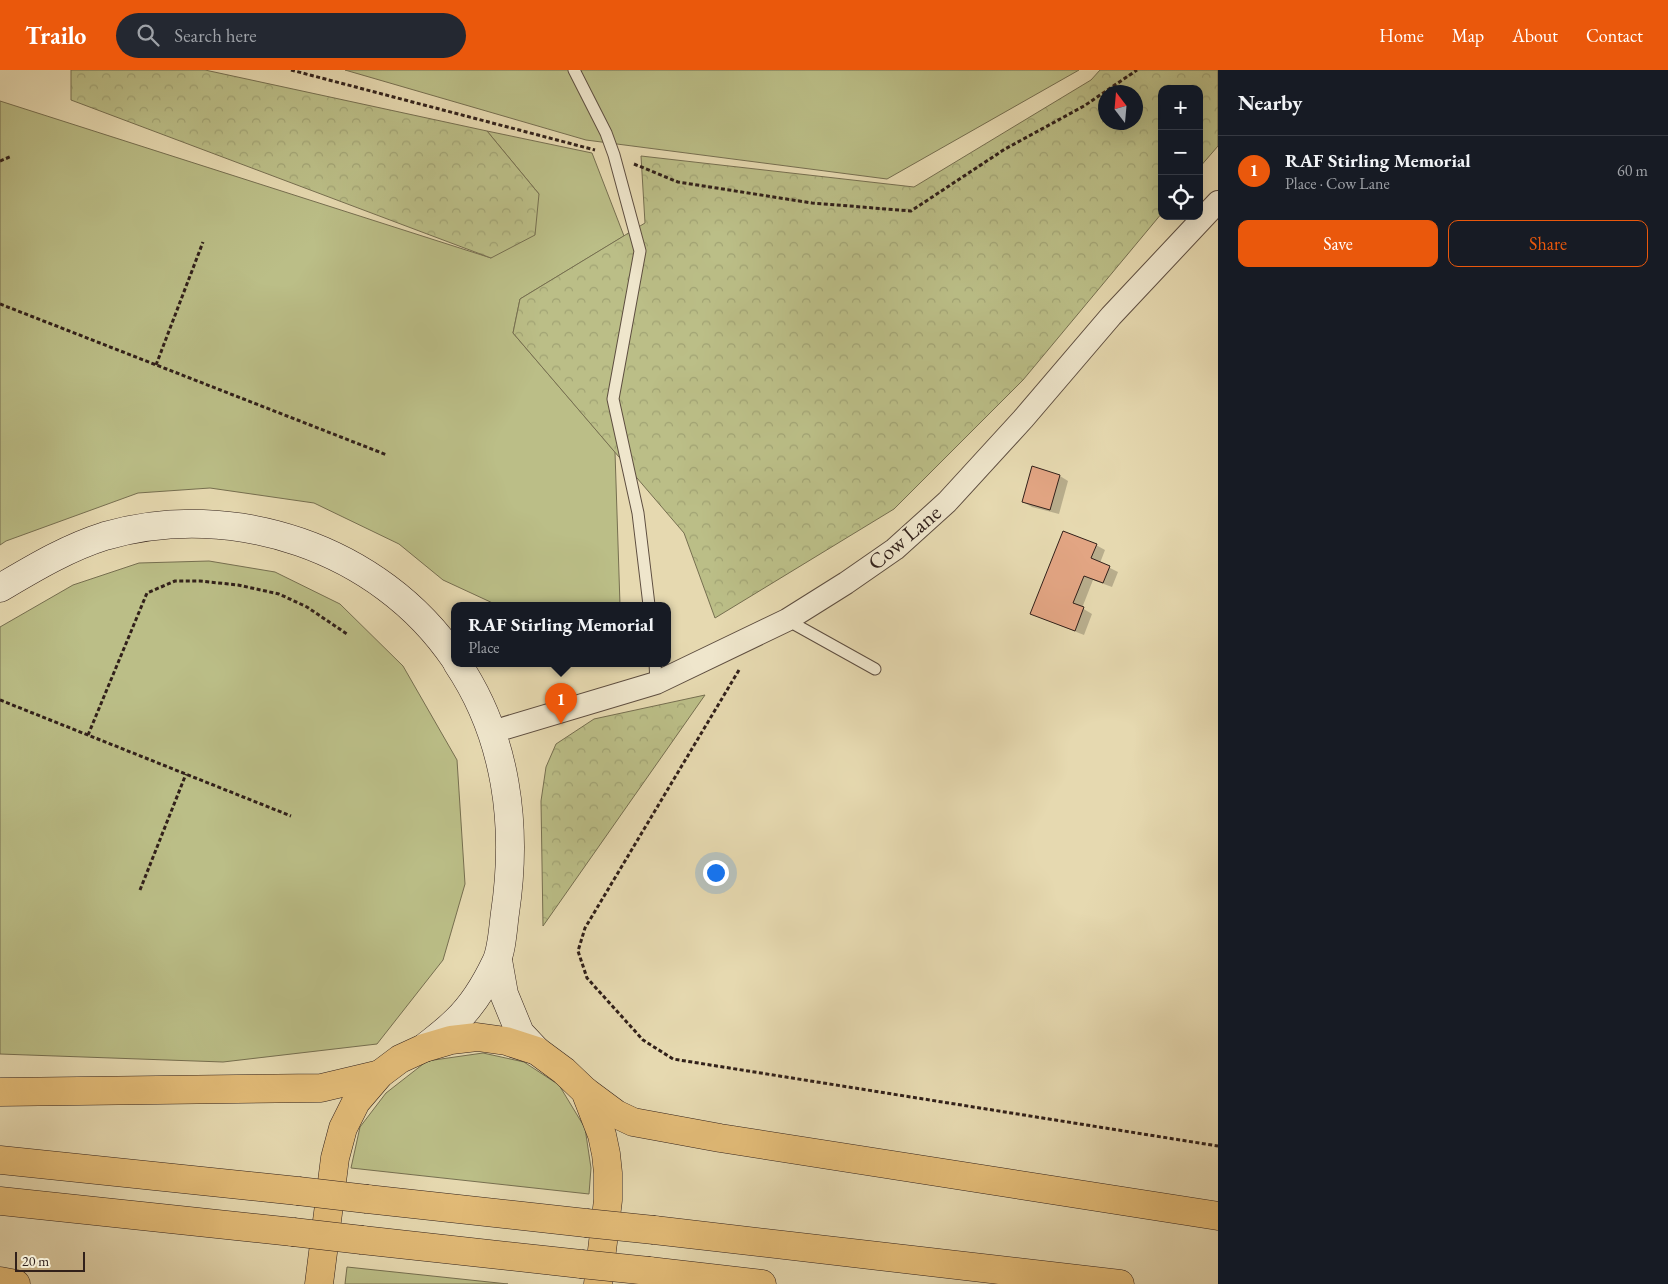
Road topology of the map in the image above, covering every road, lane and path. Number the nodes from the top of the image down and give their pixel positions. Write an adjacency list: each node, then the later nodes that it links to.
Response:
1 (291, 70): 4 (path)
2 (574, 70): 4 (lane)
3 (1137, 70): 4 (path)
4 (614, 155): 13 (lane)
5 (12, 156): 6 (path)
6 (0, 161)
7 (1218, 202): 14 (street, Cow Lane)
8 (203, 242): 10 (path)
9 (0, 304): 10 (path)
10 (156, 365): 11 (path)
11 (387, 455)
12 (0, 588): 16 (main road)
13 (649, 602)
14 (787, 620): 20 (street, Cow Lane); 21 (lane)
15 (347, 634): 25 (path)
16 (451, 654)
17 (742, 665): 35 (path)
18 (459, 667): 24 (main road)
19 (670, 667): 22 (street, Cow Lane)
20 (671, 667)
21 (875, 669)
22 (655, 673): 24 (street, Cow Lane)
23 (0, 700): 25 (path)
24 (492, 732): 29 (main road)
25 (88, 735): 26 (path)
26 (186, 774): 27 (path); 28 (path)
27 (291, 816)
28 (140, 890)
29 (498, 960): 30 (main road); 31 (main road)
30 (424, 1048): 31 (main road); 32 (main road)
31 (537, 1051): 33 (main road)
32 (380, 1074): 34 (main road); 42 (main road)
33 (585, 1091): 38 (main road); 39 (main road)
34 (0, 1092)
35 (1218, 1146)
36 (0, 1160): 44 (main road, bridge)
37 (0, 1201): 39 (main road, bridge)
38 (1218, 1216)
39 (590, 1274): 43 (main road, bridge)
40 (0, 1281): 41 (main road)
41 (16, 1284)
42 (319, 1284)
43 (762, 1284)
44 (1120, 1284)

